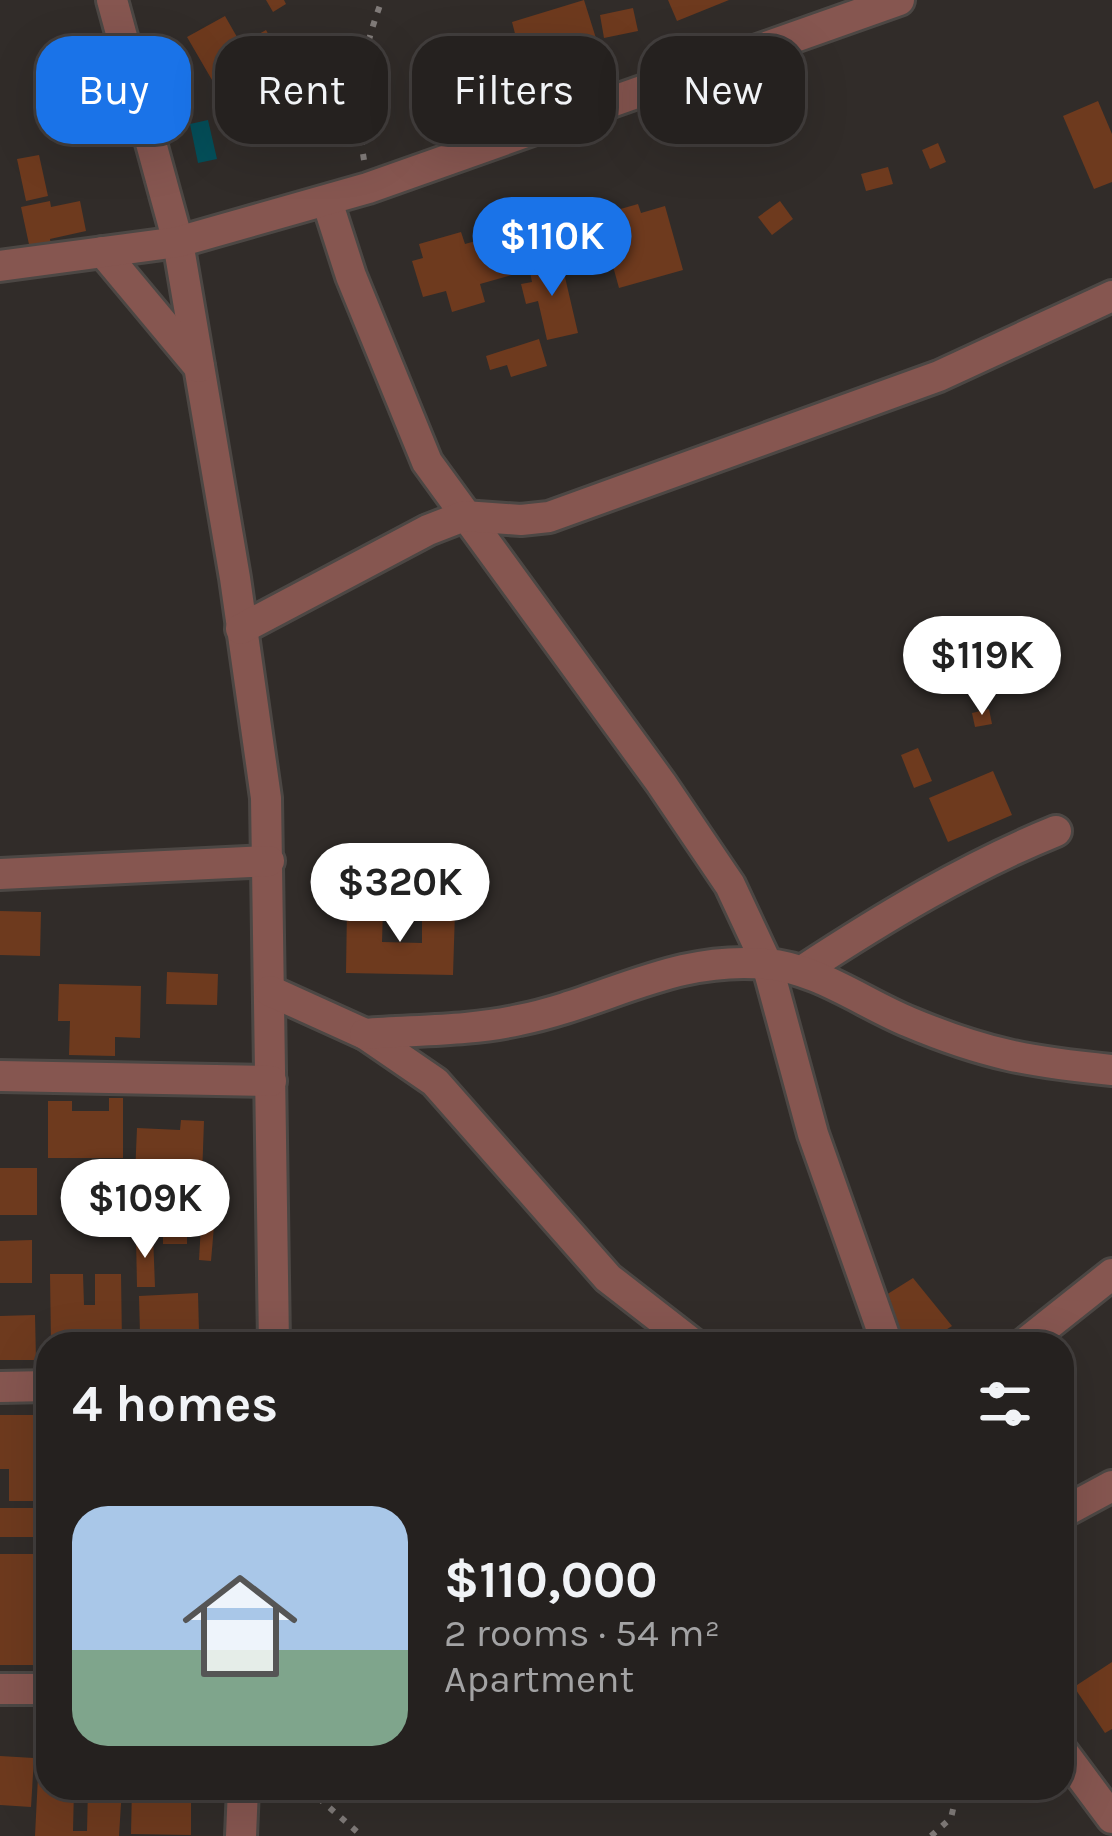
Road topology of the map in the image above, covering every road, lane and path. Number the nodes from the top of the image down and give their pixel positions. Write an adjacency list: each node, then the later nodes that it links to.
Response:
1 (112, 0): 6 (street)
2 (382, 0): 4 (path)
3 (898, 0): 4 (street)
4 (368, 188): 5 (street)
5 (327, 201): 6 (street); 11 (street)
6 (178, 242): 7 (street); 10 (street)
7 (103, 252): 8 (street); 10 (street)
8 (0, 266)
9 (1112, 296): 11 (street)
10 (199, 367): 12 (street)
11 (464, 516): 12 (street); 16 (street)
12 (242, 628): 14 (street)
13 (1056, 831): 17 (street)
14 (269, 861): 15 (street); 18 (street)
15 (0, 874)
16 (767, 964): 17 (street); 19 (street); 26 (street)
17 (802, 971): 20 (street)
18 (270, 991): 19 (street); 22 (street)
19 (365, 1034): 25 (street)
20 (1112, 1070)
21 (0, 1076): 22 (street)
22 (271, 1081): 24 (street)
23 (1112, 1274): 27 (street)
24 (274, 1332)
25 (678, 1332)
26 (883, 1332)
27 (1039, 1332)
28 (36, 1386): 29 (street)
29 (0, 1387)
30 (1112, 1486): 31 (street)
31 (1074, 1507)
32 (0, 1689): 33 (street)
33 (36, 1689)
34 (1074, 1767): 38 (street)
35 (242, 1800): 39 (street)
36 (322, 1800): 40 (path)
37 (955, 1800): 41 (path)
38 (1112, 1818)
39 (241, 1836)
40 (362, 1836)
41 (931, 1836)

